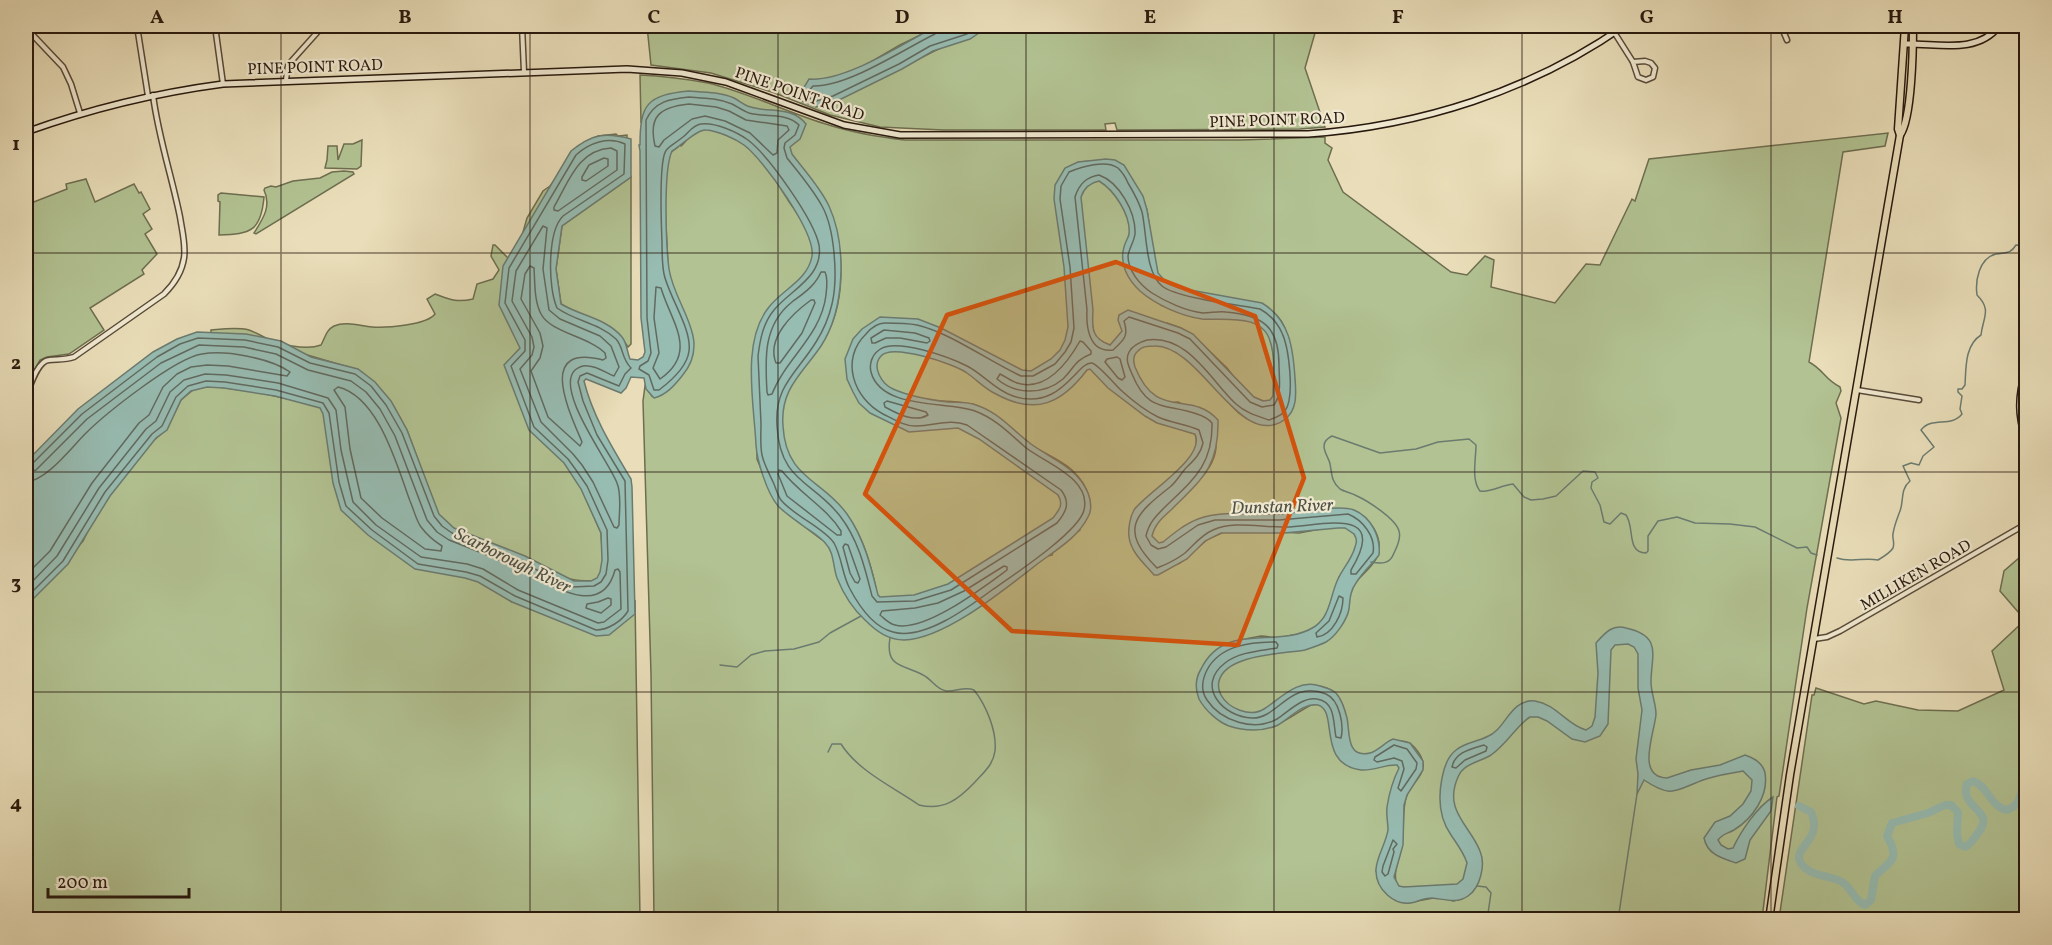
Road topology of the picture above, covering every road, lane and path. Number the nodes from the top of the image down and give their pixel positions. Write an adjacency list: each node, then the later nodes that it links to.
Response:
1 (138, 26): 19 (street)
2 (215, 26): 18 (street)
3 (322, 26): 17 (street)
4 (522, 26): 16 (street)
5 (1624, 26): 11 (main road, PINE POINT ROAD)
6 (1781, 26): 12 (street)
7 (1905, 26): 13 (main road)
8 (1913, 26): 14 (main road)
9 (1999, 26): 14 (main road)
10 (26, 28): 20 (street)
11 (1614, 32): 15 (street); 16 (main road, PINE POINT ROAD)
12 (1787, 40)
13 (1905, 44): 14 (main road); 22 (main road)
14 (1913, 44): 22 (main road)
15 (1634, 62): 15 (street)
16 (525, 72): 17 (main road, PINE POINT ROAD)
17 (286, 80): 18 (main road, PINE POINT ROAD)
18 (223, 84): 19 (main road, PINE POINT ROAD)
19 (150, 95): 20 (main road, PINE POINT ROAD); 25 (street)
20 (80, 113): 21 (main road, PINE POINT ROAD)
21 (26, 132)
22 (1900, 135): 24 (main road)
23 (2026, 371): 27 (main road)
24 (1856, 389): 26 (street); 29 (main road)
25 (26, 397)
26 (1919, 400)
27 (2026, 438)
28 (2026, 524): 29 (street, MILLIKEN ROAD)
29 (1814, 639): 30 (main road)
30 (1769, 920)

